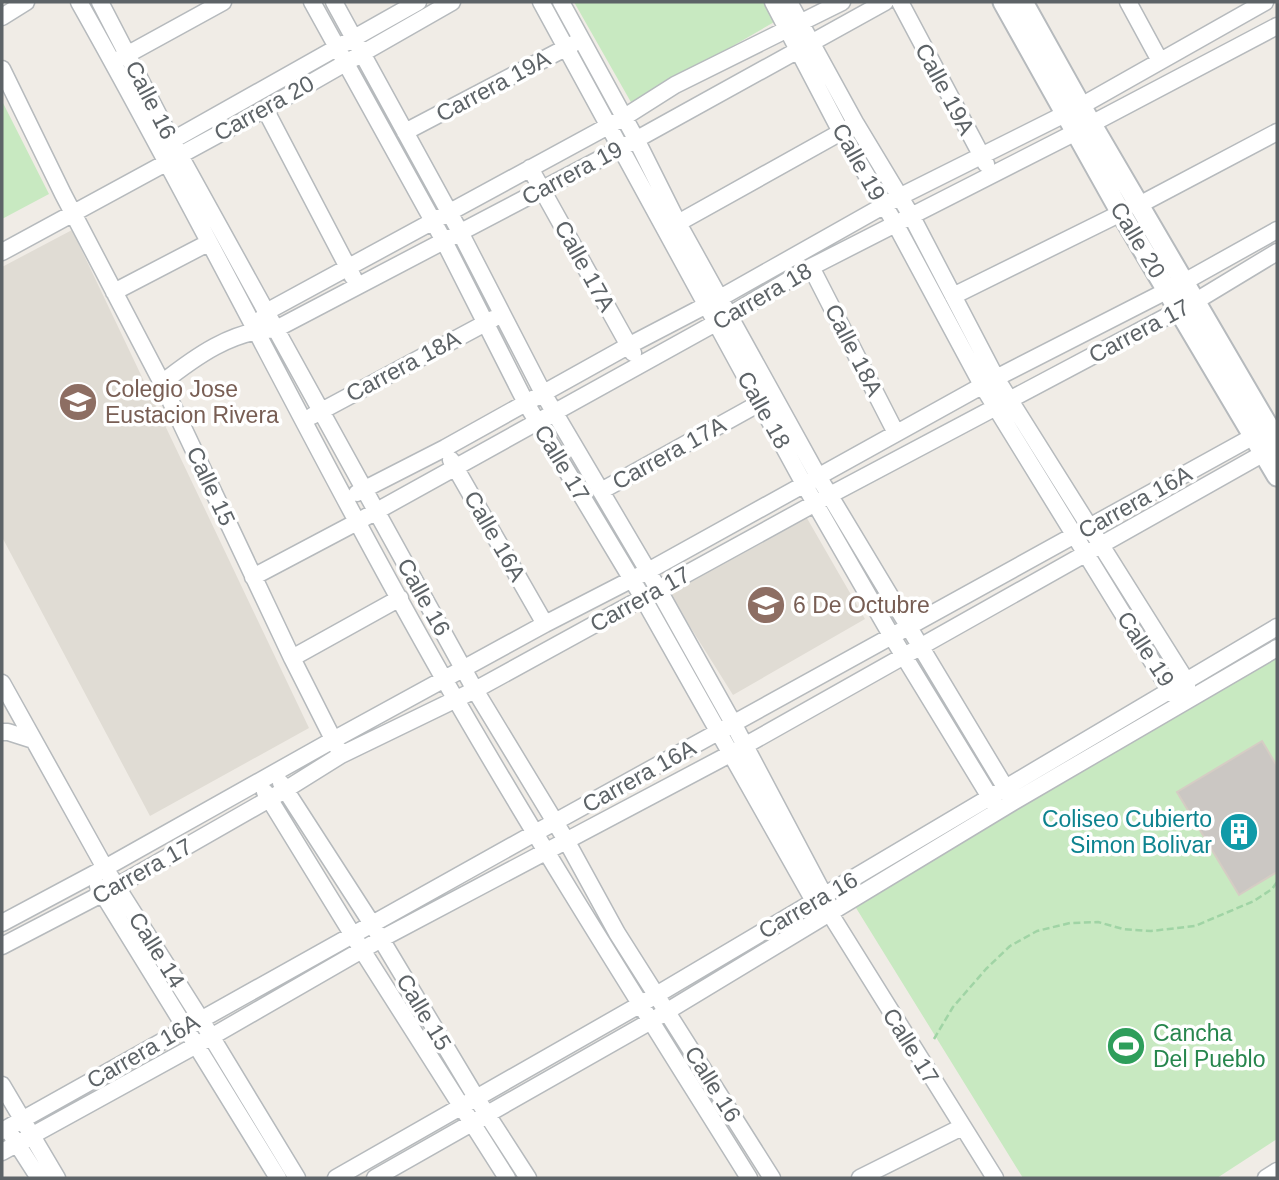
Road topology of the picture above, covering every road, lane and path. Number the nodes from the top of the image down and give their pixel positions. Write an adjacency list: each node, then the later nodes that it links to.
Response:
1 (26, 2): 20 (street)
2 (79, 2): 31 (street, Calle 16)
3 (100, 2): 28 (street, Calle 16)
4 (223, 2): 28 (street)
5 (312, 2): 25 (street, Calle 17)
6 (334, 2): 23 (street, Calle 17)
7 (418, 2): 23 (street, Carrera 20)
8 (541, 2): 27 (street, Calle 18)
9 (561, 2): 24 (street, Calle 18)
10 (773, 2): 22 (street, Calle 19)
11 (789, 2): 22 (street, Calle 19)
12 (842, 2): 22 (street, Carrera 19)
13 (885, 2): 26 (street, Carrera 19)
14 (900, 2): 45 (street, Calle 19A)
15 (1003, 2): 35 (street, Calle 20)
16 (1023, 2): 35 (street, Calle 20)
17 (1128, 2): 30 (street)
18 (1265, 2): 30 (street, Carrera 18)
19 (442, 4): 29 (street, Carrera 20)
20 (2, 17)
21 (1277, 26): 39 (street, Carrera 18)
22 (794, 27): 26 (street, Calle 19); 36 (street, Carrera 19)
23 (352, 38): 25 (street, Carrera 20); 29 (street, Calle 17)
24 (581, 40): 27 (street, Carrera 19A); 36 (street, Calle 18)
25 (335, 47): 32 (street, Calle 17); 44 (street, Carrera 20)
26 (805, 47): 38 (street, Calle 19); 42 (street, Carrera 19)
27 (566, 48): 37 (street, Calle 18); 40 (street, Carrera 19A)
28 (128, 54): 31 (street); 44 (street, Calle 16)
29 (361, 54): 32 (street, Carrera 20); 40 (street, Calle 17)
30 (1160, 61): 35 (street, Carrera 18)
31 (113, 62): 44 (street, Calle 16)
32 (344, 64): 34 (street, Carrera 20); 55 (street, Calle 17)
33 (2, 69): 53 (street, Calle 15)
34 (265, 109): 44 (street, Carrera 20); 65 (street)
35 (1073, 110): 39 (street, Calle 20); 45 (street, Carrera 18)
36 (623, 118): 37 (street, Carrera 19); 42 (street, Calle 18)
37 (608, 126): 43 (street, Calle 18); 46 (street, Carrera 19)
38 (848, 128): 49 (street, Calle 19); 50 (street, Calle 19); 56 (street)
39 (1084, 128): 47 (street, Carrera 18); 51 (street, Calle 20)
40 (405, 132): 52 (street, Calle 17)
41 (1277, 132): 51 (street)
42 (636, 139): 43 (street, Carrera 19); 56 (street, Calle 18)
43 (621, 148): 48 (street, Carrera 19); 70 (street, Calle 18)
44 (169, 152): 53 (street, Carrera 20); 61 (street, Calle 16); 72 (street, Calle 16)
45 (981, 155): 47 (street, Calle 19A); 49 (street, Carrera 18)
46 (530, 168): 48 (street, Calle 17A); 52 (street, Carrera 19)
47 (992, 175): 54 (street, Carrera 18)
48 (542, 189): 59 (street, Carrera 19); 78 (street, Calle 17A)
49 (899, 197): 50 (street, Carrera 18); 54 (street, Calle 19)
50 (883, 205): 57 (street, Calle 19); 70 (street, Carrera 18)
51 (1130, 209): 67 (street, Calle 20); 69 (street)
52 (449, 213): 55 (street, Carrera 19); 59 (street, Calle 17)
53 (73, 214): 62 (street, Carrera 20); 68 (street, Calle 15)
54 (912, 217): 57 (street, Carrera 18); 69 (street, Calle 19)
55 (433, 222): 60 (street, Calle 17); 65 (street, Carrera 19)
56 (678, 223): 70 (street, Calle 18)
57 (896, 225): 64 (street, Carrera 18); 80 (street, Calle 19)
58 (1277, 230): 67 (street, Carrera 17)
59 (460, 233): 60 (street, Carrera 19); 73 (street, Calle 17)
60 (444, 241): 66 (street, Carrera 19); 75 (street, Calle 17)
61 (208, 243): 68 (street); 77 (street, Calle 16)
62 (2, 252)
63 (1277, 252): 71 (street, Carrera 17)
64 (811, 267): 74 (street, Carrera 18); 90 (street, Calle 18A)
65 (349, 269): 66 (street); 72 (street, Carrera 19)
66 (357, 286): 76 (street, Carrera 19)
67 (1176, 286): 71 (street, Calle 20); 80 (street, Carrera 17)
68 (114, 292): 81 (street, Calle 15)
69 (953, 296): 80 (street, Calle 19)
70 (713, 302): 74 (street, Calle 18); 78 (street, Carrera 18)
71 (1187, 305): 85 (street, Carrera 17); 91 (street, Calle 20)
72 (267, 312): 76 (street, Calle 16); 77 (street, Carrera 19)
73 (503, 314): 75 (street, Carrera 18A); 82 (street, Calle 17)
74 (723, 319): 79 (street, Carrera 18); 83 (street, Calle 18)
75 (486, 322): 84 (street, Calle 17); 86 (street, Carrera 18A)
76 (276, 329): 77 (street, Carrera 19); 86 (street, Calle 16)
77 (255, 330): 81 (street, Carrera 19); 88 (street, Calle 16)
78 (628, 346): 79 (street, Calle 17A); 82 (street, Carrera 18)
79 (640, 364): 87 (street, Carrera 18)
80 (989, 382): 85 (street, Calle 19); 90 (street, Carrera 17)
81 (162, 383): 106 (street, Calle 15)
82 (543, 393): 84 (street, Carrera 18); 87 (street, Calle 17)
83 (766, 399): 95 (street, Calle 18); 97 (street, Carrera 17A)
84 (526, 403): 89 (street, Calle 17); 92 (street, Carrera 18)
85 (1002, 403): 98 (street, Carrera 17); 102 (street, Calle 19); 103 (street, Calle 19)
86 (321, 410): 88 (street, Carrera 18A); 96 (street, Calle 16)
87 (554, 412): 89 (street, Carrera 18); 97 (street, Calle 17)
88 (304, 421): 99 (street, Calle 16)
89 (537, 421): 93 (street, Carrera 18); 107 (street, Calle 17)
90 (896, 433): 95 (street, Carrera 17)
91 (1270, 438): 94 (street, Calle 20); 102 (street, Carrera 16A); 104 (street, Carrera 16A)
92 (445, 448): 93 (street, Calle 16A); 96 (street, Carrera 18)
93 (455, 466): 100 (street, Carrera 18); 111 (street, Calle 16A)
94 (1277, 476)
95 (811, 480): 98 (street, Calle 18); 105 (street, Carrera 17)
96 (365, 488): 99 (street, Carrera 18); 100 (street, Calle 16)
97 (601, 491): 105 (street, Calle 17)
98 (823, 498): 108 (street, Carrera 17); 112 (street, Calle 18); 114 (street, Calle 18)
99 (346, 500): 101 (street, Calle 16)
100 (377, 510): 101 (street, Carrera 18); 119 (street, Calle 16)
101 (357, 522): 106 (street, Carrera 18); 109 (street, Calle 16)
102 (1090, 527): 103 (street, Carrera 16A); 104 (street, Calle 19)
103 (1075, 536): 104 (street, Calle 19); 112 (street, Carrera 16A)
104 (1094, 550): 115 (street, Carrera 16A); 121 (street, Calle 19); 124 (street, Calle 19)
105 (648, 571): 107 (street, Carrera 17); 108 (street, Calle 17)
106 (253, 577): 118 (street, Calle 15)
107 (630, 579): 110 (street, Calle 17); 111 (street, Carrera 17)
108 (658, 589): 110 (street, Carrera 17); 127 (street, Calle 17)
109 (400, 598): 118 (street); 120 (street, Calle 16)
110 (643, 598): 123 (street, Carrera 17); 129 (street, Calle 17)
111 (545, 624): 119 (street, Carrera 17)
112 (907, 627): 114 (street, Carrera 16A); 115 (street, Calle 18)
113 (1277, 627): 121 (street, Carrera 16)
114 (891, 635): 117 (street, Calle 18); 127 (street, Carrera 16A)
115 (920, 648): 117 (street, Carrera 16A); 138 (street, Calle 18)
116 (1277, 648): 126 (street, Carrera 16)
117 (905, 656): 132 (street, Carrera 16A); 140 (street, Calle 18)
118 (292, 658): 131 (street, Calle 15)
119 (463, 668): 120 (street, Carrera 17); 123 (street, Calle 16)
120 (444, 679): 125 (street, Calle 16); 131 (street, Carrera 17)
121 (1187, 682): 124 (street, Carrera 16); 126 (street, Calle 19)
122 (2, 683): 130 (street, Calle 14)
123 (475, 690): 125 (street, Carrera 17); 141 (street, Calle 16)
124 (1171, 692): 126 (street, Calle 19); 138 (street, Carrera 16)
125 (457, 700): 134 (street, Carrera 17); 142 (street, Calle 16)
126 (1187, 701): 138 (street, Carrera 16)
127 (733, 723): 129 (street, Carrera 16A); 132 (street, Calle 17)
128 (4, 728): 130 (street)
129 (717, 733): 133 (street, Calle 17); 141 (street, Carrera 16A)
130 (33, 740): 145 (street, Calle 14)
131 (333, 740): 134 (street, Calle 15); 135 (street, Carrera 17)
132 (746, 745): 133 (street, Carrera 16A); 148 (street, Calle 17)
133 (730, 754): 143 (street, Carrera 16A); 148 (street, Calle 17)
134 (341, 755): 137 (street, Carrera 17)
135 (275, 774): 136 (street, Carrera 17); 137 (street, Calle 15)
136 (259, 783): 139 (street, Calle 15); 145 (street, Carrera 17)
137 (285, 790): 139 (street, Carrera 17); 151 (street, Calle 15)
138 (1010, 796): 140 (street, Carrera 16)
139 (270, 799): 147 (street, Carrera 17); 152 (street, Calle 15)
140 (994, 805): 148 (street, Carrera 16); 149 (street, Carrera 16)
141 (554, 822): 142 (street, Carrera 16A); 143 (street, Calle 16)
142 (535, 833): 144 (street, Calle 16); 151 (street, Carrera 16A)
143 (566, 840): 144 (street, Carrera 16A); 156 (street, Calle 16)
144 (545, 852): 153 (street, Carrera 16A); 157 (street, Calle 16)
145 (98, 872): 147 (street, Calle 14); 150 (street, Carrera 17)
146 (1277, 882): 163 (path)
147 (110, 889): 154 (street, Carrera 17); 159 (street, Calle 14); 161 (street, Calle 14)
148 (819, 898): 149 (street, Calle 17); 156 (street, Carrera 16)
149 (829, 912): 158 (street, Carrera 16); 172 (street, Calle 17)
150 (2, 923)
151 (372, 924): 152 (street, Carrera 16A); 153 (street, Calle 15)
152 (354, 933): 155 (street, Calle 15); 159 (street, Carrera 16A)
153 (381, 939): 155 (street, Carrera 16A); 166 (street, Calle 15)
154 (2, 946)
155 (362, 950): 162 (street, Carrera 16A); 167 (street, Calle 15)
156 (656, 995): 157 (street, Carrera 16); 158 (street, Calle 16)
157 (640, 1004): 160 (street, Calle 16); 166 (street, Carrera 16)
158 (667, 1011): 160 (street, Carrera 16); 185 (street, Calle 16)
159 (200, 1018): 161 (street, Carrera 16A); 162 (street, Calle 14)
160 (652, 1021): 168 (street, Carrera 16); 184 (street, Calle 16)
161 (184, 1029): 164 (street, Calle 14); 169 (street, Carrera 16A)
162 (211, 1037): 164 (street, Carrera 16A); 179 (street, Calle 14)
163 (934, 1040)
164 (196, 1045): 173 (street, Carrera 16A); 178 (street, Calle 14)
165 (2, 1085): 169 (street)
166 (477, 1099): 167 (street, Carrera 16); 168 (street, Calle 15)
167 (462, 1107): 170 (street, Calle 15); 180 (street, Carrera 16)
168 (487, 1114): 170 (street, Carrera 16); 183 (street, Calle 15)
169 (22, 1119): 171 (street, Carrera 16A); 173 (street)
170 (472, 1122): 181 (street, Carrera 16); 182 (street, Calle 15)
171 (4, 1126): 173 (street)
172 (962, 1127): 186 (street); 187 (street, Calle 17)
173 (25, 1140): 174 (street, Carrera 16A); 176 (street); 177 (street)
174 (2, 1152)
175 (1277, 1171): 188 (street)
176 (38, 1178)
177 (57, 1178)
178 (278, 1178)
179 (297, 1178)
180 (336, 1178)
181 (375, 1178)
182 (507, 1178)
183 (528, 1178)
184 (749, 1178)
185 (772, 1178)
186 (860, 1178)
187 (995, 1178)
188 (1266, 1178)

